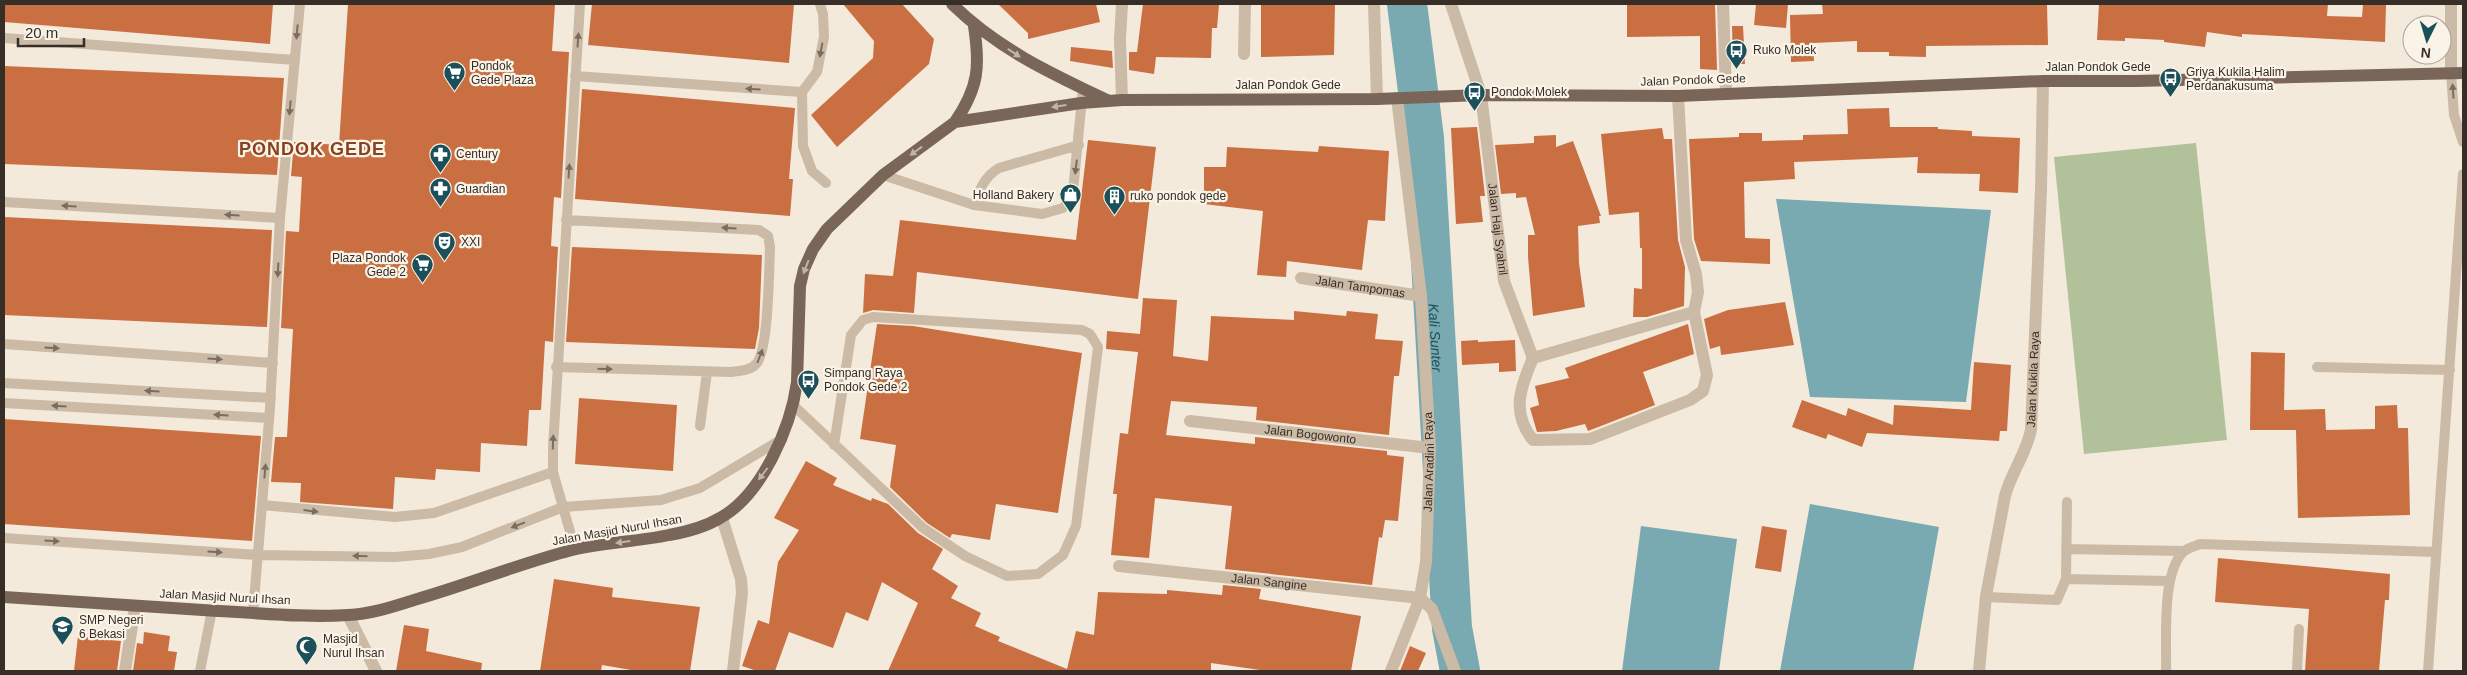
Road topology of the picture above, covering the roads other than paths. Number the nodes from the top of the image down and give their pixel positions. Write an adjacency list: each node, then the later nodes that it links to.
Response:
1 (300, 4): 14 (lane, one-way to 14)
2 (580, 4): 16 (lane, one-way to 2)
3 (820, 4): 19 (lane, one-way to 19)
4 (952, 4): 11 (main road, Jalan Pondok Gede)
5 (1122, 4): 26 (street)
6 (1245, 4): 13 (street)
7 (1374, 4): 24 (street)
8 (1451, 4): 21 (street, Jalan Haji Syahril)
9 (1723, 4): 20 (street)
10 (2451, 4): 15 (street)
11 (974, 26): 18 (main road, Jalan Pondok Gede, one-way to 18); 28 (main road)
12 (4, 38): 14 (lane)
13 (1244, 54)
14 (295, 60): 36 (lane, one-way to 36)
15 (2457, 73): 17 (main road, Jalan Pondok Gede); 29 (lane, one-way to 15)
16 (575, 76): 19 (lane, one-way to 16); 37 (lane, one-way to 16)
17 (2043, 81): 20 (main road, Jalan Pondok Gede); 74 (street, Jalan Kukila Raya)
18 (1083, 88): 25 (main road, Jalan Pondok Gede); 27 (lane)
19 (802, 92): 33 (lane)
20 (1726, 94): 22 (main road, Jalan Pondok Gede)
21 (1481, 95): 22 (main road, Jalan Pondok Gede); 23 (main road, Jalan Pondok Gede); 43 (street, Jalan Haji Syahril)
22 (1678, 96): 41 (street)
23 (1397, 98): 24 (main road, Jalan Pondok Gede); 40 (street, Jalan Aradini Raya)
24 (1377, 99): 26 (main road, Jalan Pondok Gede)
25 (1107, 100): 26 (main road, Jalan Pondok Gede); 27 (main road, Jalan Masjid Nurul Ihsan)
26 (1122, 100)
27 (1081, 103): 28 (main road, Jalan Masjid Nurul Ihsan, one-way to 28); 30 (lane)
28 (955, 122): 32 (main road, Jalan Masjid Nurul Ihsan, one-way to 32)
29 (2463, 142)
30 (1079, 145): 35 (lane); 35 (lane, one-way to 35)
31 (2463, 174): 38 (lane)
32 (883, 175): 35 (lane); 52 (main road, Jalan Masjid Nurul Ihsan, one-way to 52)
33 (826, 183)
34 (4, 202): 36 (lane, one-way to 34)
35 (974, 205)
36 (280, 218): 44 (lane, one-way to 44)
37 (566, 220): 46 (lane); 48 (lane, one-way to 37)
38 (2461, 235): 47 (lane)
39 (1301, 278): 40 (street, Jalan Tampomas)
40 (1421, 296): 58 (street, Jalan Aradini Raya)
41 (1694, 312): 43 (street); 43 (street)
42 (4, 344): 44 (lane, one-way to 44)
43 (1533, 358)
44 (273, 363): 50 (lane)
45 (2316, 366): 47 (lane)
46 (556, 367): 48 (lane, one-way to 48); 59 (lane, one-way to 46)
47 (2450, 370): 68 (lane)
48 (707, 372): 55 (lane)
49 (4, 383): 50 (lane, one-way to 49)
50 (271, 398): 53 (lane)
51 (4, 403): 53 (lane, one-way to 51)
52 (793, 405): 56 (main road, Jalan Masjid Nurul Ihsan); 57 (lane)
53 (270, 418): 61 (lane, one-way to 53)
54 (1190, 421): 58 (street, Jalan Bogowonto)
55 (700, 426)
56 (782, 439): 62 (lane); 63 (main road, Jalan Masjid Nurul Ihsan, one-way to 63)
57 (834, 445): 57 (lane)
58 (1430, 448): 75 (street, Jalan Aradini Raya)
59 (554, 472): 61 (lane, one-way to 59); 62 (lane)
60 (2067, 502): 66 (lane)
61 (262, 505): 69 (lane)
62 (563, 507): 65 (lane); 69 (lane, one-way to 69)
63 (722, 518): 65 (main road, Jalan Masjid Nurul Ihsan, one-way to 65); 84 (street)
64 (4, 538): 69 (lane, one-way to 69)
65 (575, 549): 79 (main road, Jalan Masjid Nurul Ihsan)
66 (2066, 549): 67 (lane); 71 (lane)
67 (2184, 551): 68 (lane); 72 (lane)
68 (2436, 552): 90 (lane)
69 (258, 555): 78 (lane)
70 (1119, 566): 75 (street, Jalan Sangine)
71 (2066, 579): 72 (lane); 74 (lane)
72 (2169, 581): 88 (lane)
73 (4, 597): 76 (main road, Jalan Masjid Nurul Ihsan)
74 (1986, 597): 87 (street, Jalan Kukila Raya)
75 (1420, 598): 85 (street, Jalan Aradini Raya); 86 (street)
76 (135, 606): 77 (main road, Jalan Masjid Nurul Ihsan); 81 (street)
77 (212, 610): 78 (main road, Jalan Masjid Nurul Ihsan); 82 (lane)
78 (253, 613): 79 (main road, Jalan Masjid Nurul Ihsan)
79 (348, 616): 83 (street)
80 (2299, 630): 89 (lane)
81 (125, 671)
82 (200, 671)
83 (376, 671)
84 (733, 671)
85 (1391, 671)
86 (1454, 671)
87 (1979, 671)
88 (2166, 671)
89 (2297, 671)
90 (2428, 671)

